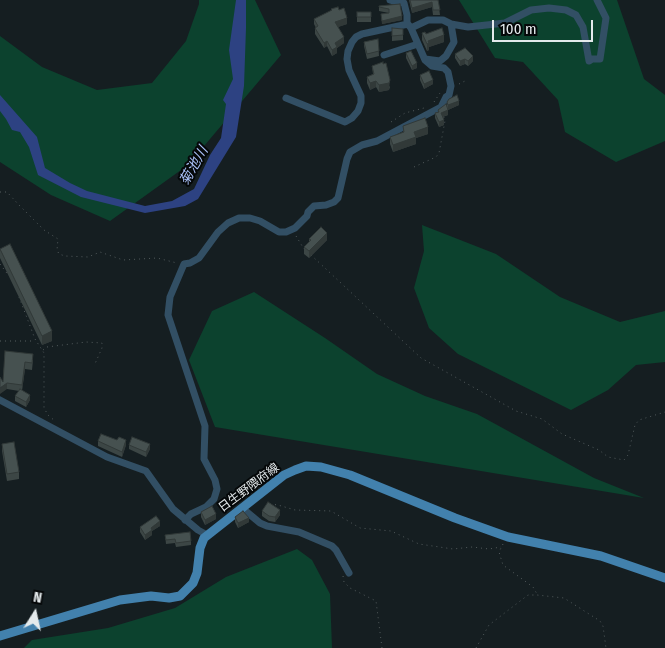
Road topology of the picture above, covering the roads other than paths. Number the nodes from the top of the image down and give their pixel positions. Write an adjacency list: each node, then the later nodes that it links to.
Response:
1 (390, 0): 4 (street)
2 (597, 0): 3 (street)
3 (451, 24): 4 (street); 7 (street)
4 (410, 26): 5 (street); 8 (street)
5 (418, 44): 6 (street); 7 (street)
6 (384, 55)
7 (425, 59): 11 (street)
8 (286, 98)
9 (0, 400): 11 (street)
10 (242, 508): 12 (main road, 日生野隈府線); 13 (street); 14 (main road, 日生野隈府線)
11 (184, 520): 12 (street)
12 (207, 535): 15 (main road)
13 (346, 575)
14 (665, 578)
15 (0, 636)

